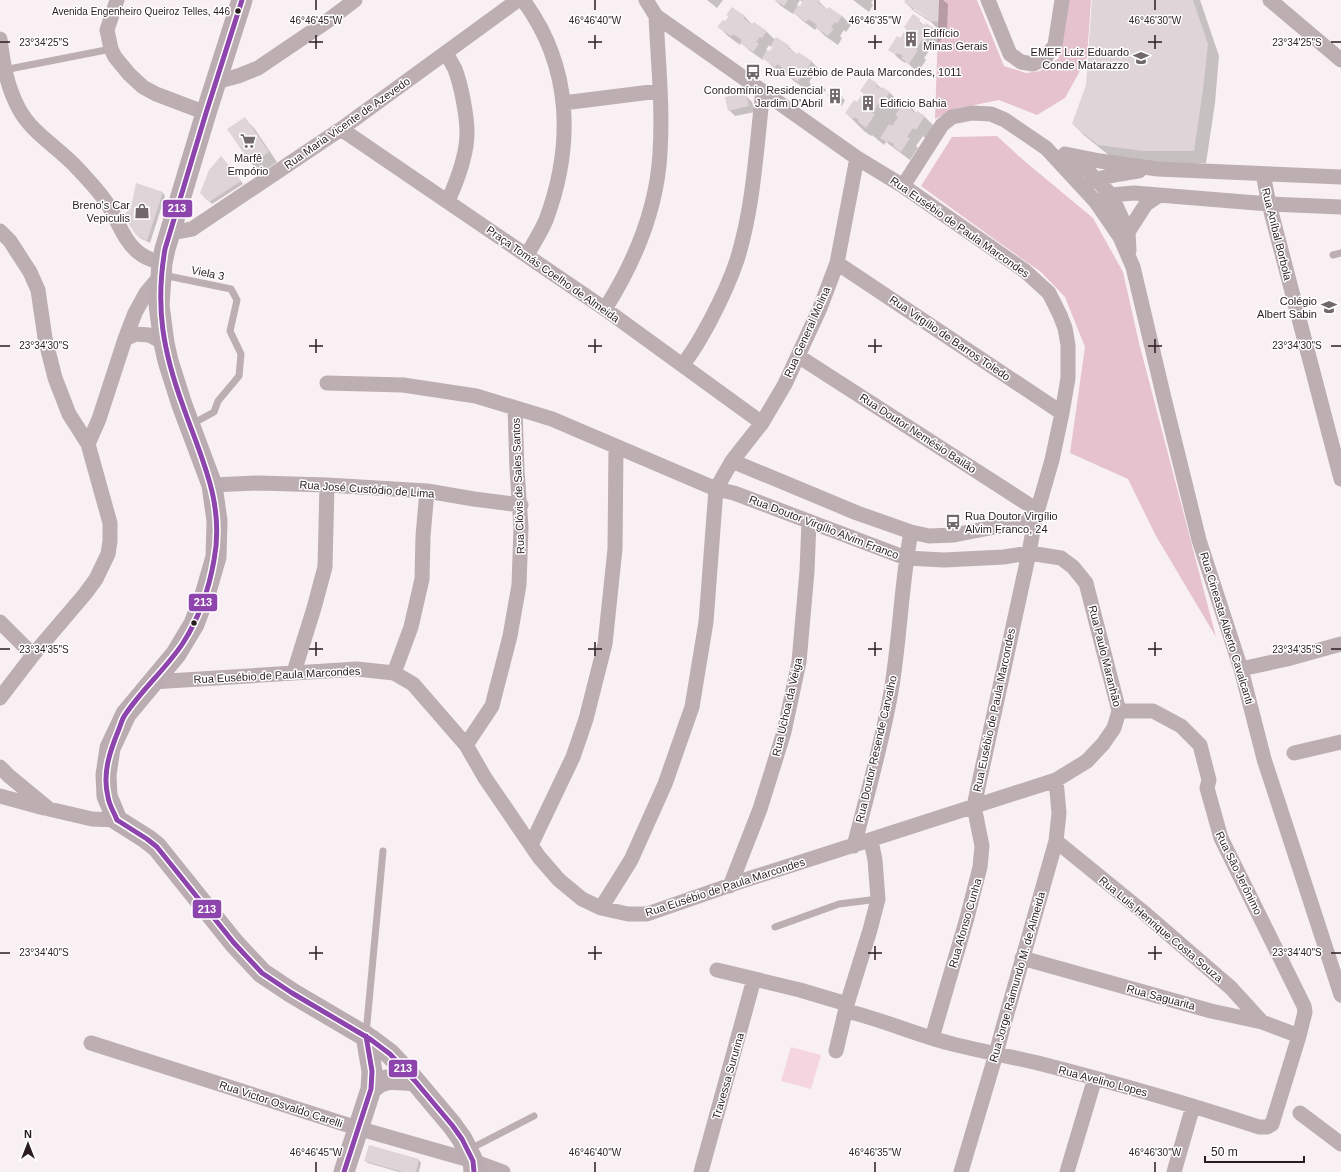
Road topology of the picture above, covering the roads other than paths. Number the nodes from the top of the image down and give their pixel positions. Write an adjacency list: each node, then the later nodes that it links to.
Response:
1 (117, 0): 12 (street)
2 (242, 0): 16 (main road)
3 (355, 0): 16 (street)
4 (518, 0): 13 (street, Rua Maria Vicente de Azevedo)
5 (523, 0): 19 (street)
6 (646, 0): 10 (street, Rua Eusébio de Paula Marcondes)
7 (988, 0): 8 (street)
8 (1062, 0)
9 (1270, 0): 14 (street)
10 (656, 16): 17 (street); 18 (street, Rua Eusébio de Paula Marcondes)
11 (0, 39): 15 (street)
12 (111, 49): 15 (lane); 20 (street)
13 (446, 53): 21 (street, Rua Maria Vicente de Azevedo); 33 (street)
14 (1341, 60)
15 (4, 70): 43 (street)
16 (216, 82): 20 (main road)
17 (659, 91): 19 (street); 44 (street)
18 (762, 91): 24 (street, Rua Eusébio de Paula Marcondes); 48 (street)
19 (563, 103): 40 (street)
20 (206, 113): 39 (main road)
21 (341, 129): 33 (street, Praça Tomás Coelho de Almeida); 39 (street, Rua Maria Vicente de Azevedo)
22 (1046, 148): 23 (street, Rua Cineasta Alberto Cavalcanti); 29 (street, Rua Cineasta Alberto Cavalcanti); 30 (street, Rua Cineasta Alberto Cavalcanti)
23 (1065, 154): 25 (street); 28 (street, Rua Cineasta Alberto Cavalcanti)
24 (857, 158): 29 (street, Rua Eusébio de Paula Marcondes); 42 (street, Rua General Molina)
25 (1158, 169): 26 (street); 28 (street)
26 (1263, 174): 27 (street); 35 (street, Rua Aníbal Borbola)
27 (1341, 177)
28 (1097, 179): 30 (street); 31 (street, Rua Cineasta Alberto Cavalcanti)
29 (903, 186): 51 (street, Rua Eusébio de Paula Marcondes)
30 (1082, 186): 34 (street, Rua Cineasta Alberto Cavalcanti)
31 (1111, 195): 32 (street); 34 (street); 38 (street, Rua Cineasta Alberto Cavalcanti)
32 (1158, 196): 35 (street); 38 (street)
33 (448, 201): 40 (street, Praça Tomás Coelho de Almeida)
34 (1096, 202): 41 (street, Rua Cineasta Alberto Cavalcanti)
35 (1269, 204): 36 (street); 57 (street, Rua Aníbal Borbola)
36 (1341, 207)
37 (0, 231): 54 (street)
38 (1128, 232): 41 (street, Rua Cineasta Alberto Cavalcanti)
39 (170, 233): 43 (main road)
40 (527, 255): 44 (street, Praça Tomás Coelho de Almeida)
41 (1130, 256): 71 (street, Rua Cineasta Alberto Cavalcanti)
42 (837, 263): 47 (street, Rua General Molina); 51 (street, Rua Virgílio de Barros Toledo)
43 (161, 269): 45 (street); 46 (main road); 53 (lane, Viela 3)
44 (605, 309): 48 (street, Praça Tomás Coelho de Almeida)
45 (125, 340): 46 (street); 54 (street)
46 (164, 343): 53 (main road)
47 (798, 356): 52 (street, Rua General Molina); 63 (street, Rua Doutor Nemésio Bailão)
48 (682, 365): 52 (street, Praça Tomás Coelho de Almeida)
49 (327, 383): 50 (street)
50 (515, 408): 55 (street); 62 (street, Rua Clóvis de Sales Santos)
51 (1062, 413): 63 (street, Rua Eusébio de Paula Marcondes)
52 (762, 423): 56 (street, Rua General Molina)
53 (190, 425): 58 (main road)
54 (88, 444): 70 (street)
55 (616, 447): 60 (street); 88 (street)
56 (732, 461): 60 (street, Rua General Molina); 65 (street)
57 (1341, 479)
58 (212, 485): 59 (street, Rua José Custódio de Lima); 74 (main road)
59 (327, 485): 61 (street, Rua José Custódio de Lima); 72 (street)
60 (716, 489): 64 (street, Rua Doutor Virgílio Alvim Franco); 93 (street)
61 (427, 491): 62 (street, Rua José Custódio de Lima); 73 (street)
62 (521, 505): 78 (street, Rua Clóvis de Sales Santos)
63 (1036, 514): 65 (street); 66 (street, Rua Eusébio de Paula Marcondes)
64 (809, 521): 67 (street, Rua Doutor Virgílio Alvim Franco); 91 (street, Rua Uchoa da Veiga)
65 (911, 532): 67 (street, Rua Doutor Resende Carvalho)
66 (1029, 553): 67 (street, Rua Doutor Virgílio Alvim Franco); 76 (street, Rua Paulo Maranhão); 83 (street, Rua Eusébio de Paula Marcondes)
67 (906, 558): 89 (street, Rua Doutor Resende Carvalho)
68 (0, 622): 70 (street)
69 (1341, 644): 71 (street)
70 (33, 655): 75 (street)
71 (1241, 669): 96 (street, Rua Cineasta Alberto Cavalcanti)
72 (294, 672): 73 (street, Rua Eusébio de Paula Marcondes); 74 (street, Rua Eusébio de Paula Marcondes)
73 (394, 673): 78 (street, Rua Eusébio de Paula Marcondes)
74 (152, 682): 85 (main road)
75 (0, 698)
76 (1119, 711): 81 (street, Rua Paulo Maranhão); 103 (street, Rua São Jerônimo)
77 (1341, 742): 79 (street)
78 (466, 745): 88 (street, Rua Eusébio de Paula Marcondes)
79 (1294, 753)
80 (0, 768): 84 (street)
81 (1056, 780): 83 (street, Rua Paulo Maranhão); 87 (street, Rua Jorge Raimundo M. de Almeida)
82 (0, 796): 84 (street)
83 (974, 806): 86 (street, Rua Eusébio de Paula Marcondes); 104 (street, Rua Afonso Cunha)
84 (49, 809): 85 (street)
85 (117, 820): 102 (main road)
86 (871, 841): 89 (street, Rua Eusébio de Paula Marcondes); 92 (street)
87 (1056, 841): 95 (street, Rua Jorge Raimundo M. de Almeida); 101 (street, Rua Luis Henrique Costa Souza)
88 (531, 845): 93 (street, Rua Eusébio de Paula Marcondes)
89 (854, 846): 91 (street, Rua Eusébio de Paula Marcondes)
90 (382, 851): 102 (lane)
91 (730, 886): 93 (street, Rua Eusébio de Paula Marcondes)
92 (878, 899): 94 (lane); 100 (street)
93 (601, 908)
94 (775, 927)
95 (1022, 958): 101 (street, Rua Saguarita); 107 (street, Rua Jorge Raimundo M. de Almeida)
96 (1336, 963): 99 (street, Rua Cineasta Alberto Cavalcanti)
97 (717, 970): 98 (street, Rua Avelino Lopes)
98 (754, 979): 100 (street, Rua Avelino Lopes); 119 (street, Travessa Sururina)
99 (1341, 995)
100 (846, 1008): 104 (street, Rua Avelino Lopes); 106 (street)
101 (1262, 1022): 103 (street, Rua Saguarita)
102 (366, 1036): 109 (main road); 110 (main road)
103 (1299, 1036): 111 (street, Rua Avelino Lopes)
104 (932, 1038): 107 (street, Rua Avelino Lopes)
105 (91, 1043): 114 (street, Rua Victor Osvaldo Carelli)
106 (836, 1051)
107 (996, 1054): 108 (street, Rua Avelino Lopes); 120 (street, Rua Jorge Raimundo M. de Almeida)
108 (1095, 1078): 111 (street, Rua Avelino Lopes); 121 (street)
109 (415, 1081): 110 (main road); 116 (main road)
110 (371, 1089): 114 (main road)
111 (1193, 1106): 122 (street)
112 (1300, 1113): 115 (street)
113 (534, 1116): 116 (lane)
114 (357, 1128): 116 (street, Rua Victor Osvaldo Carelli); 117 (main road)
115 (1341, 1144)
116 (471, 1161): 118 (street, Rua Victor Osvaldo Carelli)
117 (344, 1172)
118 (503, 1172)
119 (701, 1172)
120 (961, 1172)
121 (1067, 1172)
122 (1174, 1172)

